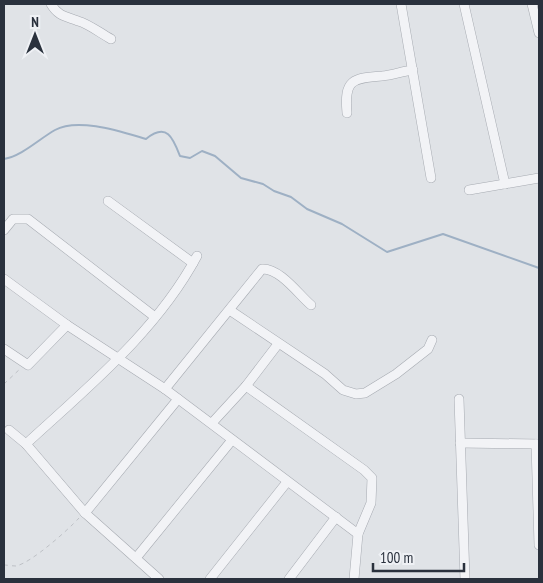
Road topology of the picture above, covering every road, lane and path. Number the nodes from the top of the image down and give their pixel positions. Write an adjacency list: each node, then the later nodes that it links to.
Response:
1 (51, 4): 6 (street)
2 (401, 4): 7 (street)
3 (464, 4): 11 (street)
4 (532, 4): 5 (street)
5 (539, 33)
6 (111, 38)
7 (413, 70): 8 (street); 9 (street)
8 (347, 113)
9 (431, 178)
10 (539, 178): 11 (street)
11 (505, 184): 12 (street)
12 (469, 190)
13 (108, 202): 18 (street)
14 (4, 230): 18 (street)
15 (4, 279): 19 (street)
16 (311, 305): 17 (street)
17 (231, 311): 21 (street); 27 (street)
18 (155, 316): 23 (street)
19 (67, 324): 23 (street); 24 (street)
20 (432, 340): 21 (street)
21 (278, 344): 26 (street)
22 (4, 349): 24 (street)
23 (120, 357): 27 (street); 34 (street)
24 (25, 364): 25 (path)
25 (4, 384)
26 (246, 386): 30 (street); 39 (street)
27 (165, 389): 29 (street)
28 (459, 399): 33 (street)
29 (178, 400): 30 (street); 37 (street)
30 (212, 423): 32 (street)
31 (9, 430): 34 (street)
32 (232, 440): 36 (street); 41 (street)
33 (460, 443): 35 (street); 47 (street)
34 (26, 444): 37 (street)
35 (538, 444): 40 (street)
36 (287, 482): 38 (street); 44 (street)
37 (85, 512): 41 (street); 42 (path)
38 (336, 517): 39 (street); 45 (street)
39 (358, 534): 46 (street)
40 (539, 545)
41 (136, 558): 43 (street)
42 (4, 565)
43 (159, 579)
44 (210, 579)
45 (289, 579)
46 (354, 579)
47 (465, 579)

